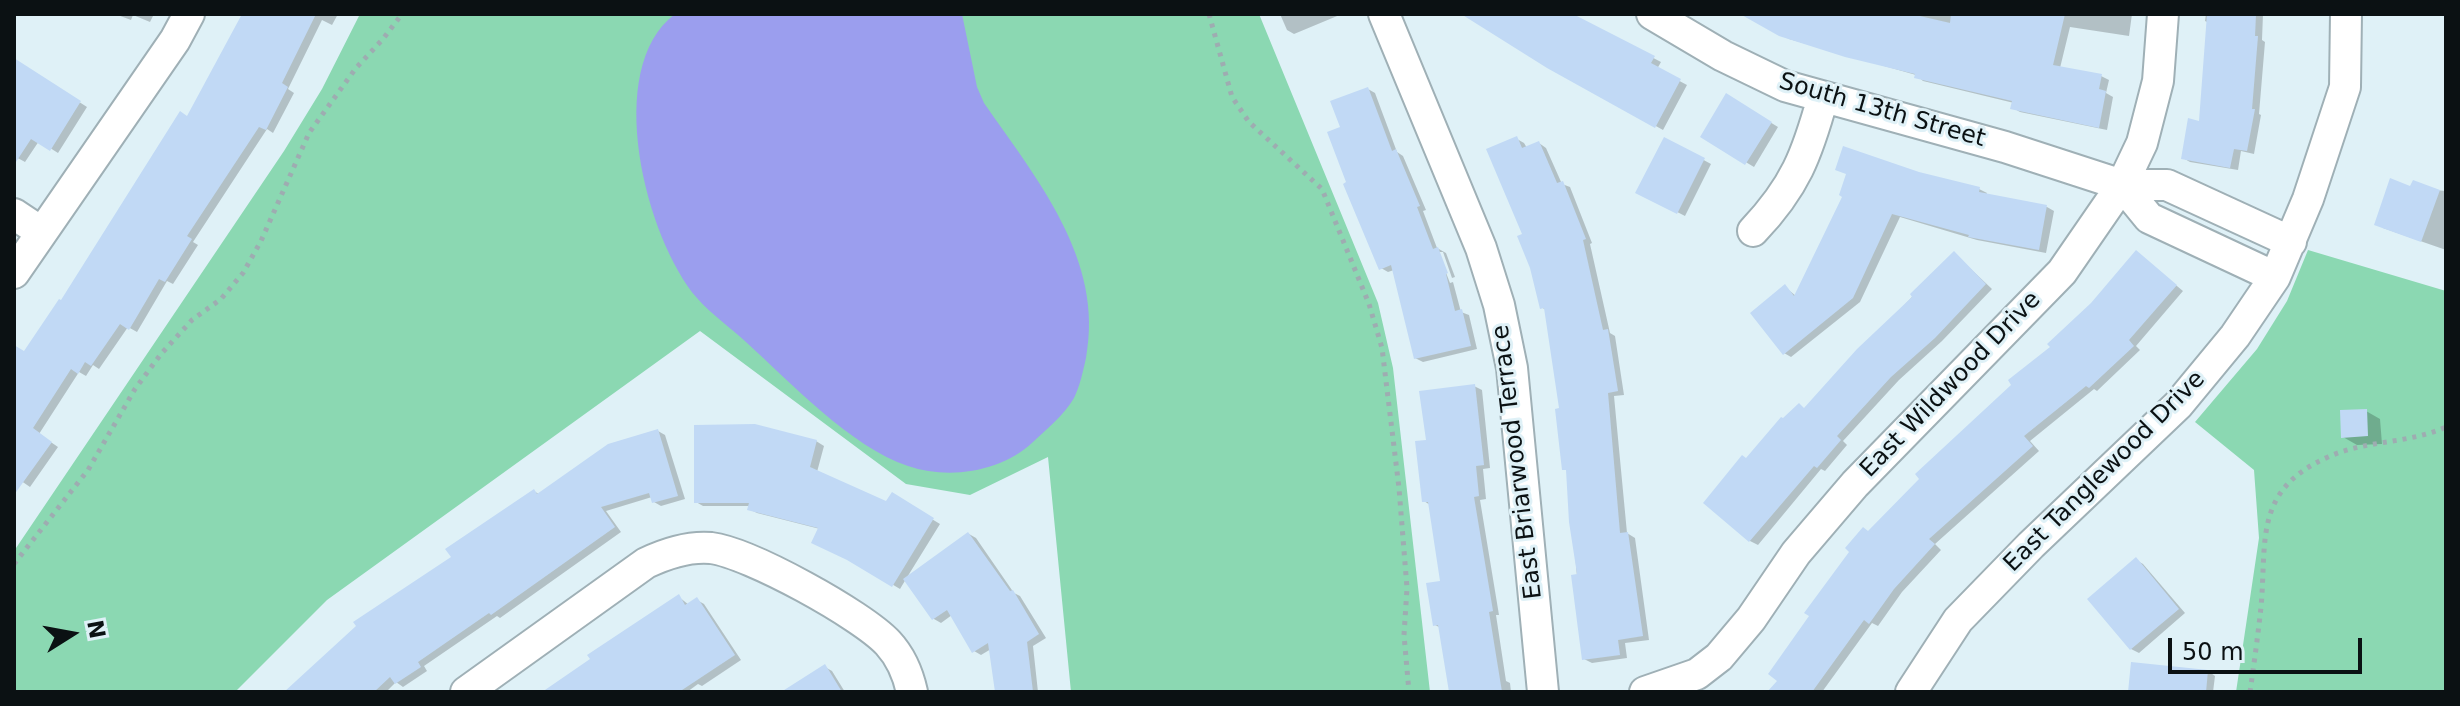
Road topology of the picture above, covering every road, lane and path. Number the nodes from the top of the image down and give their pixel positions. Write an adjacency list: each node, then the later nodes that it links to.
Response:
1 (189, 14): 13 (street)
2 (402, 14): 19 (path)
3 (1209, 14): 23 (path)
4 (1384, 14): 24 (street, East Briarwood Terrace)
5 (1652, 14): 8 (street, South 13th Street)
6 (2163, 14): 9 (street, East Wildwood Drive)
7 (2346, 14): 15 (street, East Tanglewood Drive)
8 (1823, 97): 9 (street, South 13th Street); 12 (street)
9 (2122, 185): 10 (street, South 13th Street); 14 (street); 20 (street, East Wildwood Drive)
10 (2203, 201): 14 (street); 15 (street, South 13th Street)
11 (14, 214): 13 (street)
12 (1753, 231)
13 (41, 232): 16 (street)
14 (2186, 236): 17 (street)
15 (2291, 242): 17 (street, East Tanglewood Drive)
16 (14, 273)
17 (2275, 277): 25 (street, East Tanglewood Drive)
18 (2446, 427): 26 (path)
19 (14, 564)
20 (1653, 690)
21 (466, 692): 22 (street)
22 (912, 692)
23 (1409, 692)
24 (1543, 692)
25 (1911, 692)
26 (2250, 692)

